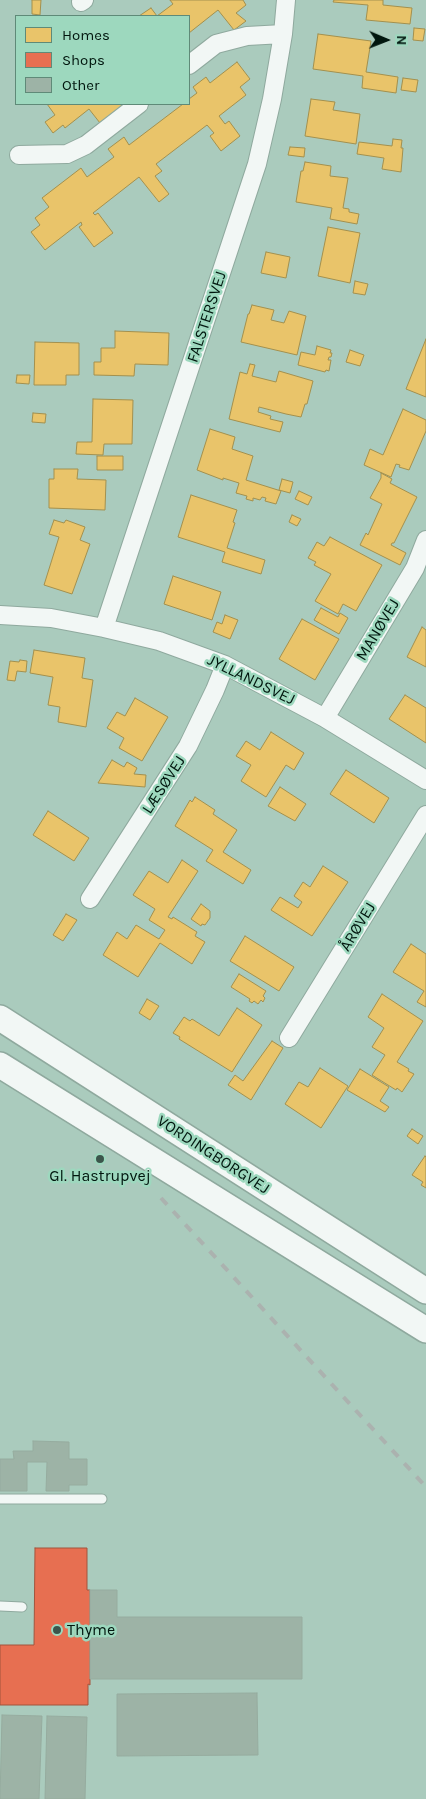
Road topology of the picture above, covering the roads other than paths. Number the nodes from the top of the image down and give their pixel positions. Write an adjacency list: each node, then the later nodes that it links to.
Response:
1 (286, 0): 2 (street, FALSTERSVEJ)
2 (283, 34): 3 (street); 8 (street, FALSTERSVEJ)
3 (190, 64)
4 (138, 105): 5 (street)
5 (20, 156)
6 (426, 540): 10 (street, MANØVEJ)
7 (0, 615): 8 (street, JYLLANDSVEJ)
8 (104, 628): 9 (street, JYLLANDSVEJ)
9 (225, 664): 10 (street, JYLLANDSVEJ); 13 (street, LÆSØVEJ)
10 (325, 718): 11 (street, JYLLANDSVEJ)
11 (426, 780)
12 (426, 815): 15 (street, ÅRØVEJ)
13 (90, 898)
14 (0, 1018): 17 (main road, VORDINGBORGVEJ)
15 (289, 1038)
16 (0, 1065): 18 (main road)
17 (426, 1291)
18 (426, 1330)
19 (0, 1499): 20 (lane)
20 (102, 1499)
21 (0, 1606): 22 (lane)
22 (22, 1607)

